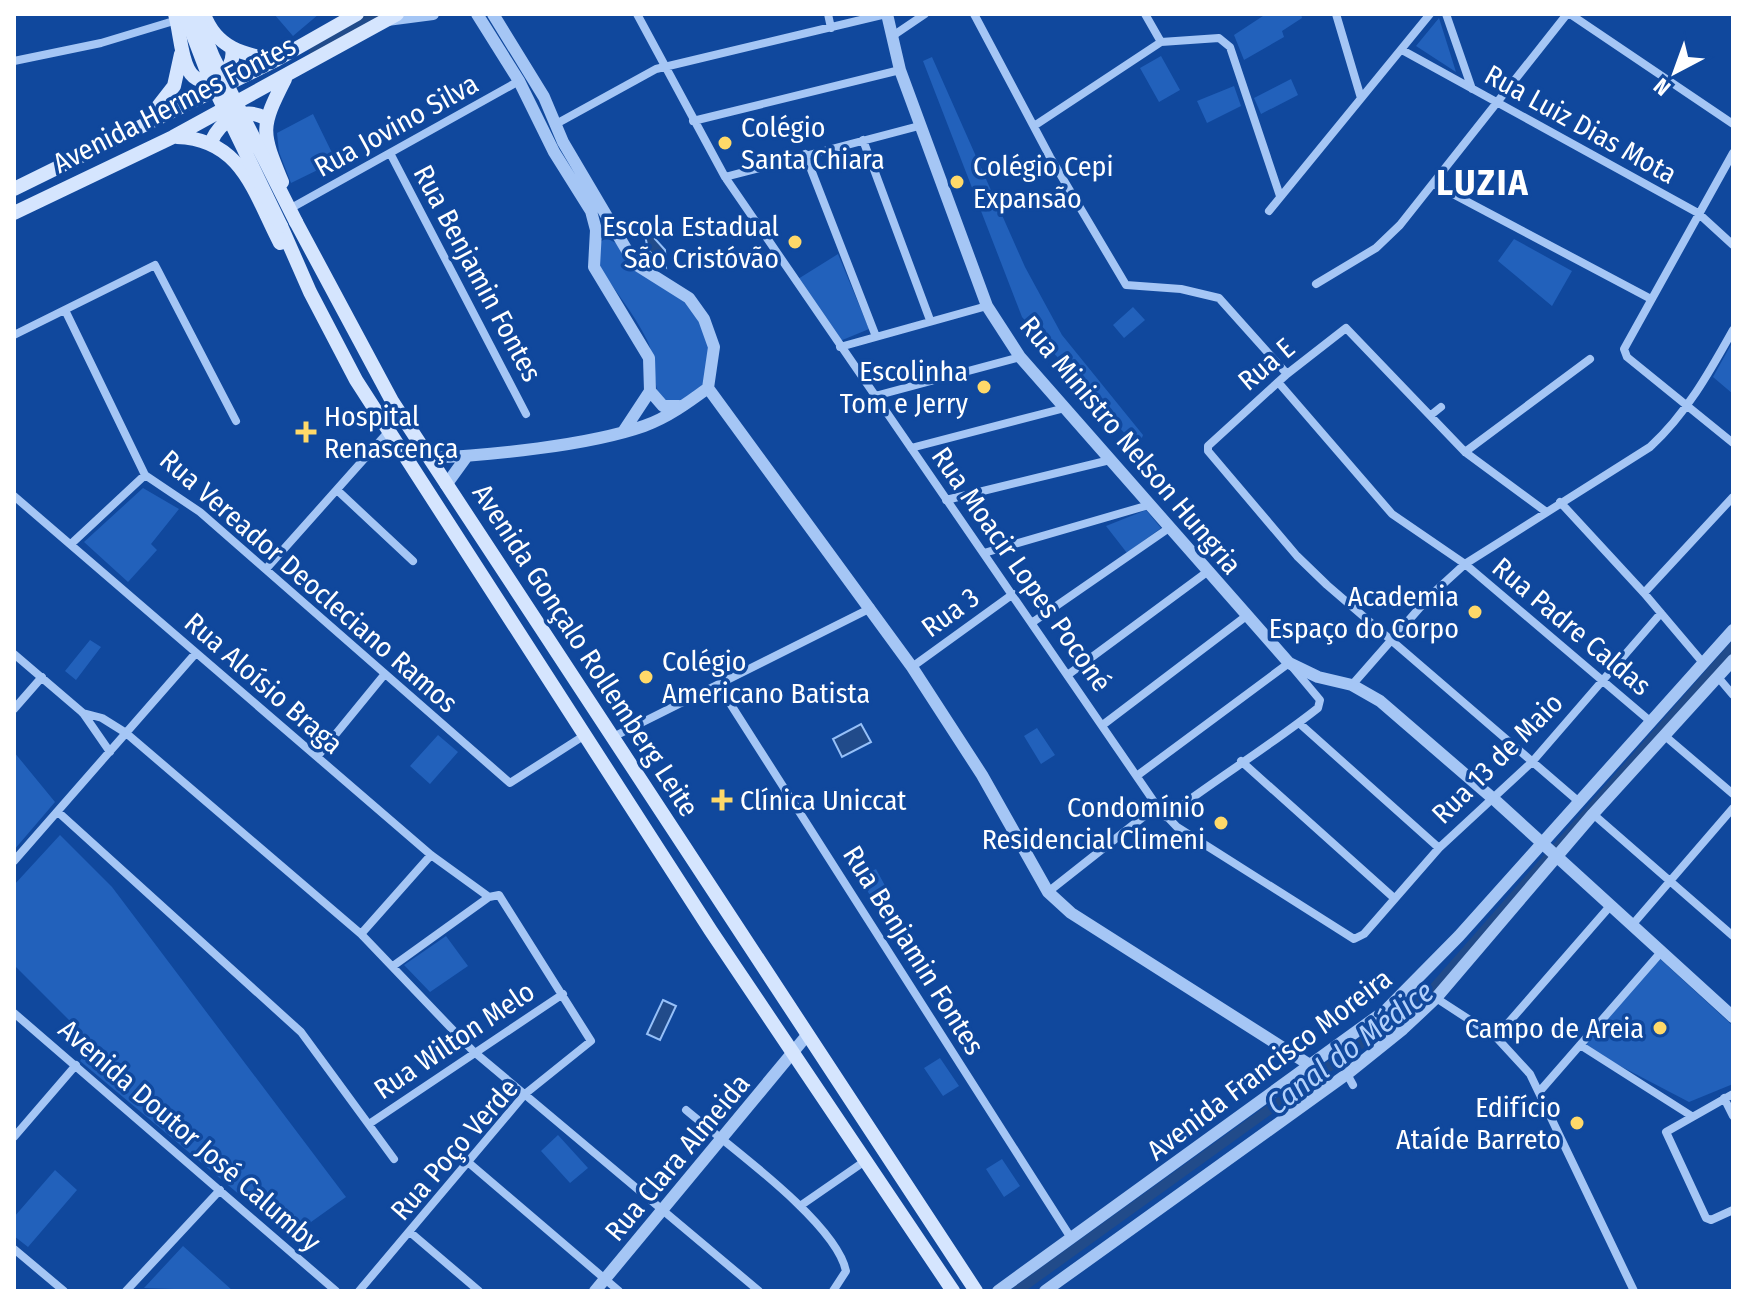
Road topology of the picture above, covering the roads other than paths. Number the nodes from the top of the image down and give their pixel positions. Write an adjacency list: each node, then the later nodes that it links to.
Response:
1 (196, 14): 56 (main road, Avenida Gonçalo Rollemberg Leite, bridge)
2 (204, 14): 24 (main road)
3 (357, 14): 26 (main road, Avenida Hermes Fontes)
4 (433, 14): 18 (street)
5 (477, 14): 21 (street)
6 (493, 14): 21 (street)
7 (638, 14): 28 (street, Rua Moacir Lopes Poconé)
8 (828, 14): 19 (street)
9 (886, 14): 19 (street); 20 (street, Rua Ministro Nelson Hungria)
10 (925, 14): 20 (street)
11 (974, 14): 40 (street)
12 (1145, 14): 23 (street)
13 (1336, 14): 33 (street)
14 (1430, 14): 25 (street)
15 (1446, 14): 32 (street)
16 (1568, 14): 34 (street); 38 (street)
17 (179, 16): 22 (main road); 27 (street); 56 (main road, bridge)
18 (392, 17): 30 (main road, Avenida Hermes Fontes)
19 (831, 28): 28 (street)
20 (894, 35): 29 (street, Rua Ministro Nelson Hungria)
21 (500, 37): 31 (street); 37 (street)
22 (181, 41): 24 (main road); 41 (main road)
23 (1161, 42): 40 (street); 51 (street)
24 (232, 49): 26 (main road)
25 (1402, 50): 32 (street, Rua Luiz Dias Mota); 33 (street)
26 (276, 60): 41 (main road, Avenida Hermes Fontes)
27 (14, 61)
28 (666, 66): 36 (street, Rua Moacir Lopes Poconé); 37 (street)
29 (900, 70): 36 (street); 39 (street, Rua Ministro Nelson Hungria)
30 (285, 79): 35 (main road); 42 (main road, Avenida Hermes Fontes)
31 (519, 81): 45 (street, Rua Jovino Silva); 59 (street)
32 (1473, 90): 34 (street, Rua Luiz Dias Mota)
33 (1361, 98): 51 (street)
34 (1498, 105): 49 (street); 55 (street, Rua Luiz Dias Mota)
35 (265, 118): 44 (main road); 52 (main road)
36 (693, 121): 48 (street, Rua Moacir Lopes Poconé)
37 (556, 124): 57 (street)
38 (1733, 124)
39 (919, 126): 43 (street); 64 (street, Rua Ministro Nelson Hungria)
40 (1034, 126): 74 (street)
41 (141, 128): 50 (main road, Avenida Hermes Fontes)
42 (173, 137): 44 (main road); 54 (main road, Avenida Hermes Fontes)
43 (863, 140): 47 (street); 66 (street)
44 (211, 142): 62 (main road)
45 (390, 153): 52 (street, Rua Jovino Silva); 83 (street, Rua Benjamin Fontes)
46 (1733, 153): 55 (street)
47 (805, 154): 48 (street); 68 (street)
48 (725, 177): 71 (street, Rua Moacir Lopes Poconé)
49 (1434, 184): 61 (street); 63 (street)
50 (14, 189)
51 (1280, 196): 53 (street)
52 (293, 207): 60 (main road)
53 (1269, 211)
54 (14, 213)
55 (1698, 213): 58 (street, Rua Luiz Dias Mota); 63 (street)
56 (288, 224): 60 (main road, Avenida Gonçalo Rollemberg Leite); 62 (main road, Avenida Gonçalo Rollemberg Leite)
57 (618, 239): 59 (street); 76 (street)
58 (1733, 245)
59 (593, 246): 77 (street)
60 (316, 262): 92 (main road, Avenida Gonçalo Rollemberg Leite)
61 (1316, 284)
62 (310, 292): 86 (main road, Avenida Gonçalo Rollemberg Leite)
63 (1651, 299): 80 (street)
64 (987, 306): 66 (street); 72 (street, Rua Ministro Nelson Hungria)
65 (65, 310): 69 (street); 85 (street); 94 (street, Rua Vereador Deocleciano Ramos)
66 (930, 320): 68 (street)
67 (1733, 330): 70 (street)
68 (875, 334): 71 (street)
69 (14, 335)
70 (1730, 344): 80 (street)
71 (840, 347): 78 (street, Rua Moacir Lopes Poconé)
72 (1020, 357): 78 (street); 82 (street, Rua Ministro Nelson Hungria)
73 (1590, 359): 90 (street)
74 (1287, 374): 75 (street, Rua E); 84 (street, Rua E)
75 (1278, 382): 107 (street, Rua Padre Caldas); 117 (street, Rua E)
76 (708, 388): 79 (street); 112 (street)
77 (650, 391): 79 (street); 87 (street)
78 (875, 396): 89 (street, Rua Moacir Lopes Poconé)
79 (682, 406): 87 (street)
80 (1688, 406): 88 (street); 100 (street)
81 (1441, 407): 84 (street)
82 (1065, 408): 89 (street); 93 (street, Rua Ministro Nelson Hungria)
83 (526, 414)
84 (1431, 415): 90 (street)
85 (236, 421)
86 (389, 431): 96 (street); 138 (main road, Avenida Gonçalo Rollemberg Leite)
87 (623, 432): 91 (street)
88 (1733, 443)
89 (911, 448): 99 (street, Rua Moacir Lopes Poconé)
90 (1465, 452): 102 (street)
91 (467, 456): 92 (street); 95 (street)
92 (429, 458): 95 (main road, Avenida Gonçalo Rollemberg Leite)
93 (1110, 460): 99 (street); 101 (street, Rua Ministro Nelson Hungria)
94 (145, 475): 104 (street); 108 (street, Rua Vereador Deocleciano Ramos)
95 (446, 485): 140 (main road, Avenida Gonçalo Rollemberg Leite)
96 (337, 490): 106 (street); 108 (street)
97 (14, 496): 104 (street, Rua Aloísio Braga)
98 (1733, 497): 110 (street)
99 (946, 500): 105 (street, Rua Moacir Lopes Poconé)
100 (1560, 502): 102 (street); 110 (street)
101 (1149, 505): 103 (street, Rua Ministro Nelson Hungria); 105 (street)
102 (1545, 511): 107 (street)
103 (1169, 528): 109 (street, Rua Ministro Nelson Hungria); 115 (street)
104 (71, 544): 119 (street, Rua Aloísio Braga)
105 (984, 553): 111 (street, Rua Moacir Lopes Poconé)
106 (413, 561)
107 (1465, 564): 117 (street); 128 (street, Rua Padre Caldas)
108 (266, 569): 125 (street, Rua Vereador Deocleciano Ramos)
109 (1207, 572): 114 (street, Rua Ministro Nelson Hungria); 124 (street)
110 (1644, 593): 113 (street)
111 (1013, 594): 115 (street, Rua Moacir Lopes Poconé); 123 (street, Rua 3)
112 (871, 608): 123 (street); 130 (street)
113 (1661, 613): 122 (street); 128 (street, Rua 13 de Maio)
114 (1245, 617): 121 (street, Rua Ministro Nelson Hungria); 136 (street)
115 (1033, 622): 124 (street, Rua Moacir Lopes Poconé)
116 (1733, 630): 122 (street, Avenida Francisco Moreira)
117 (1392, 640): 129 (street); 144 (street)
118 (14, 654): 127 (street)
119 (195, 654): 137 (street); 142 (street, Rua Aloísio Braga)
120 (1733, 660): 126 (street, Avenida Francisco Moreira)
121 (1289, 663): 129 (street, Rua Ministro Nelson Hungria); 135 (street, Rua Ministro Nelson Hungria); 145 (street)
122 (1704, 664): 134 (street, Avenida Francisco Moreira)
123 (912, 667): 160 (street)
124 (1069, 674): 136 (street, Rua Moacir Lopes Poconé)
125 (384, 675): 138 (street, Rua Vereador Deocleciano Ramos); 142 (street)
126 (1717, 676): 131 (street); 139 (street, Avenida Francisco Moreira)
127 (42, 677): 132 (street); 133 (street)
128 (1603, 678): 134 (street, Rua Padre Caldas); 144 (street, Rua 13 de Maio)
129 (1352, 685): 147 (street, Rua Ministro Nelson Hungria)
130 (719, 686): 140 (street); 200 (street, Rua Benjamin Fontes)
131 (1733, 695)
132 (14, 709)
133 (83, 713): 137 (street); 141 (street)
134 (1650, 721): 148 (street, Avenida Francisco Moreira)
135 (1299, 723): 143 (street); 155 (street)
136 (1104, 724): 145 (street, Rua Moacir Lopes Poconé)
137 (126, 733): 141 (street); 165 (street)
138 (587, 734): 179 (main road, Avenida Gonçalo Rollemberg Leite)
139 (1665, 736): 146 (street); 152 (street, Avenida Francisco Moreira)
140 (613, 737): 174 (main road, Avenida Gonçalo Rollemberg Leite)
141 (110, 752): 151 (street)
142 (317, 757): 156 (street, Rua Aloísio Braga)
143 (1241, 761): 153 (street); 162 (street)
144 (1532, 762): 147 (street, Rua 13 de Maio); 148 (street)
145 (1138, 775): 149 (street, Rua Moacir Lopes Poconé)
146 (1733, 794)
147 (1490, 797): 154 (street, Rua Ministro Nelson Hungria); 155 (street, Rua 13 de Maio)
148 (1578, 801): 154 (street, Avenida Francisco Moreira)
149 (1157, 806): 153 (street, Rua Moacir Lopes Poconé); 160 (street)
150 (1733, 808): 159 (street)
151 (58, 812): 158 (street); 189 (street)
152 (1593, 814): 157 (street, Avenida Francisco Moreira); 159 (street)
153 (1166, 817): 166 (street, Rua Moacir Lopes Poconé)
154 (1543, 844): 157 (street, Rua Ministro Nelson Hungria); 181 (street, Avenida Francisco Moreira)
155 (1439, 848): 162 (street, Rua 13 de Maio)
156 (431, 855): 161 (street, Rua Aloísio Braga); 165 (street)
157 (1556, 856): 163 (street, Rua Ministro Nelson Hungria); 171 (street, Avenida Francisco Moreira)
158 (14, 861)
159 (1670, 881): 164 (street); 167 (street)
160 (1048, 892): 181 (street)
161 (492, 896): 169 (street); 170 (street, Rua Aloísio Braga)
162 (1394, 898): 166 (street, Rua 13 de Maio)
163 (1611, 905): 164 (street, Rua Ministro Nelson Hungria); 175 (street)
164 (1633, 924): 168 (street, Rua Ministro Nelson Hungria)
165 (361, 934): 169 (street)
166 (1364, 934)
167 (1733, 936)
168 (1662, 951): 173 (street, Rua Ministro Nelson Hungria); 177 (street)
169 (393, 966): 178 (street)
170 (563, 994): 176 (street, Rua Aloísio Braga); 178 (street, Rua Wilton Melo)
171 (1436, 998): 175 (street); 215 (street, Avenida Francisco Moreira)
172 (14, 1013): 180 (street, Avenida Doutor José Calumby)
173 (1733, 1017)
174 (808, 1034): 179 (street, Rua Clara Almeida); 213 (main road, Avenida Gonçalo Rollemberg Leite)
175 (1496, 1037): 182 (street)
176 (591, 1044): 183 (street, Rua Poço Verde)
177 (1580, 1045): 182 (street); 187 (street)
178 (473, 1051): 183 (street); 189 (street, Rua Wilton Melo)
179 (796, 1053): 191 (street, Rua Clara Almeida); 193 (main road, Avenida Gonçalo Rollemberg Leite)
180 (76, 1065): 190 (street); 195 (street, Avenida Doutor José Calumby)
181 (1313, 1067): 200 (street, Avenida Francisco Moreira)
182 (1540, 1091): 216 (street)
183 (525, 1094): 194 (street, Rua Poço Verde); 198 (street)
184 (1733, 1094): 185 (street)
185 (1724, 1098): 187 (street); 188 (street)
186 (686, 1110): 191 (street)
187 (1690, 1115): 197 (street)
188 (1733, 1116)
189 (369, 1124): 192 (street)
190 (14, 1137)
191 (722, 1141): 196 (street); 198 (street, Rua Clara Almeida)
192 (394, 1159)
193 (865, 1161): 196 (street); 212 (main road, Avenida Gonçalo Rollemberg Leite)
194 (469, 1163): 199 (street, Rua Poço Verde); 202 (street)
195 (220, 1190): 204 (street); 205 (street, Avenida Doutor José Calumby)
196 (800, 1206): 211 (street)
197 (1733, 1210)
198 (663, 1211): 202 (street, Rua Clara Almeida); 210 (street)
199 (411, 1233): 206 (street, Rua Poço Verde); 207 (street)
200 (1071, 1238): 214 (street, Avenida Francisco Moreira)
201 (14, 1249): 203 (street)
202 (605, 1279): 208 (street, Rua Clara Almeida); 209 (street)
203 (64, 1291)
204 (126, 1291)
205 (336, 1291)
206 (359, 1291)
207 (479, 1291)
208 (595, 1291)
209 (619, 1291)
210 (759, 1291)
211 (833, 1291)
212 (953, 1291)
213 (976, 1291)
214 (998, 1291)
215 (1045, 1291)
216 (1634, 1291)

